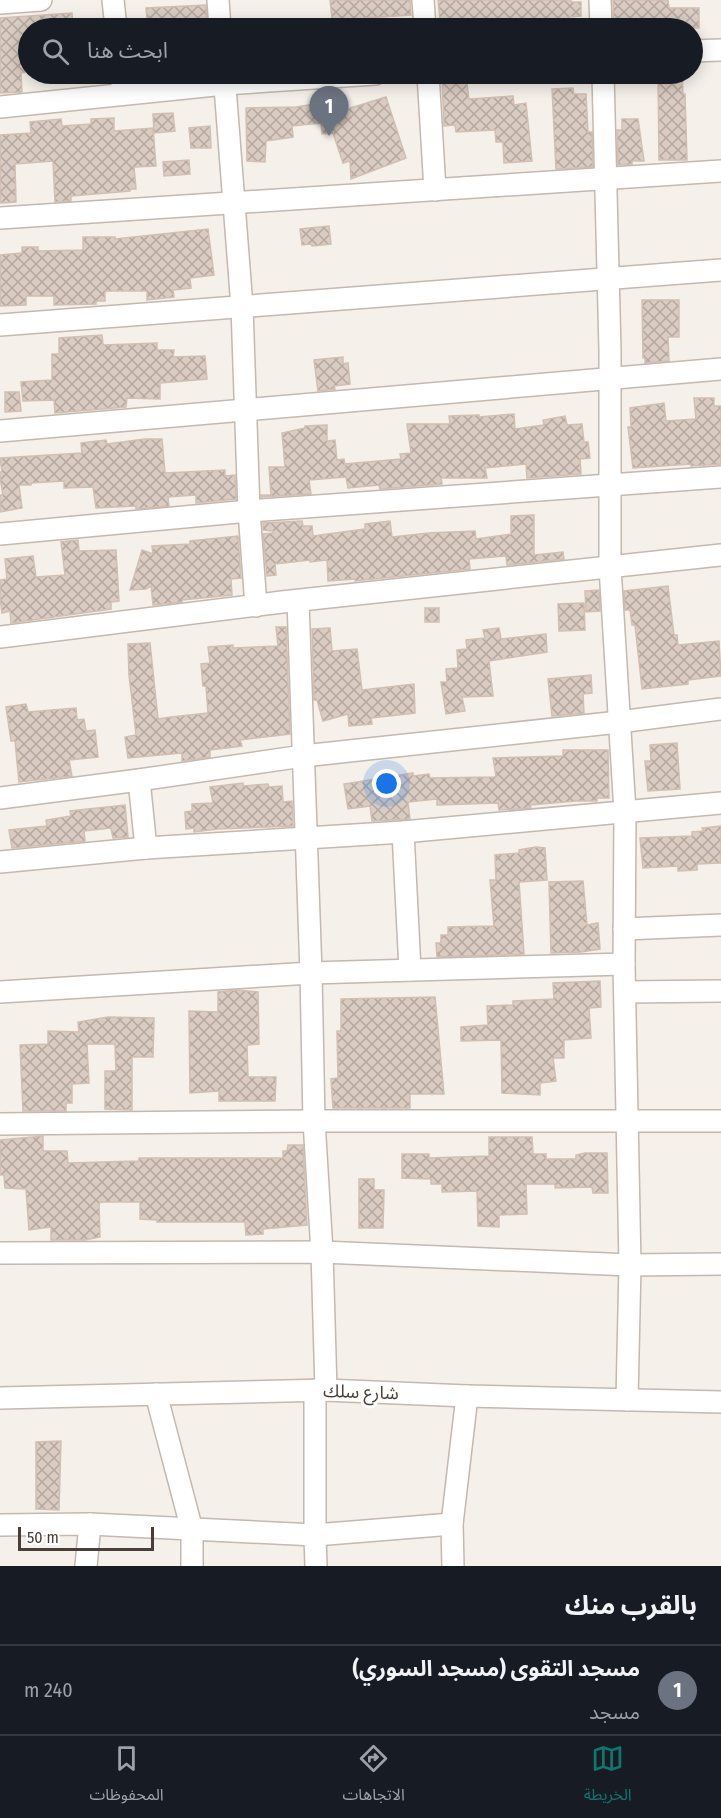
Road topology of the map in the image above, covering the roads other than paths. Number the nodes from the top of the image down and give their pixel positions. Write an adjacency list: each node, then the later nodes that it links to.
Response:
1 (41, 0): 6 (street)
2 (113, 0): 7 (street)
3 (218, 0): 8 (street)
4 (423, 0): 9 (street)
5 (600, 0): 10 (street)
6 (0, 3)
7 (115, 18)
8 (219, 18)
9 (424, 18)
10 (601, 18)
11 (721, 50): 12 (street)
12 (703, 51)
13 (122, 84): 17 (street)
14 (225, 84): 21 (street)
15 (429, 84): 20 (street)
16 (603, 84): 19 (street)
17 (0, 107)
18 (721, 171): 19 (street)
19 (604, 179): 20 (street); 24 (street)
20 (435, 190): 21 (street)
21 (233, 203): 22 (street); 25 (street)
22 (0, 218)
23 (721, 270): 24 (street)
24 (609, 278): 25 (street); 28 (street)
25 (242, 307): 26 (street); 29 (street)
26 (0, 325)
27 (721, 369): 28 (street)
28 (610, 379): 29 (street); 32 (street)
29 (247, 411): 30 (street); 33 (street)
30 (0, 431)
31 (721, 477): 32 (street)
32 (611, 486): 33 (street); 36 (street)
33 (249, 511): 34 (street); 38 (street)
34 (0, 534)
35 (721, 555): 36 (street)
36 (610, 567): 37 (street); 41 (street)
37 (298, 601): 38 (street); 42 (street)
38 (256, 606): 39 (street)
39 (0, 637)
40 (721, 709): 41 (street)
41 (619, 722): 42 (street); 46 (street)
42 (303, 756): 43 (street); 48 (street)
43 (139, 780): 44 (street); 49 (street)
44 (0, 798)
45 (721, 803): 46 (street)
46 (625, 812): 47 (street); 52 (street)
47 (403, 831): 48 (street); 54 (street)
48 (305, 836): 49 (street); 55 (street)
49 (146, 848): 50 (street)
50 (0, 862)
51 (721, 925): 52 (street)
52 (624, 929): 53 (street)
53 (624, 964): 54 (street); 58 (street)
54 (410, 970): 55 (street)
55 (311, 973): 57 (street); 59 (street)
56 (721, 991): 58 (street)
57 (0, 992)
58 (625, 992): 60 (street)
59 (314, 1121): 60 (street); 62 (street); 63 (street)
60 (627, 1121): 61 (street); 66 (street)
61 (721, 1121)
62 (0, 1124)
63 (322, 1252): 64 (street); 66 (street); 67 (street)
64 (0, 1253)
65 (721, 1264): 66 (street)
66 (630, 1265): 71 (street)
67 (320, 1390): 68 (street, شارع سلك); 69 (street, شارع سلك); 77 (street)
68 (156, 1394): 70 (street, شارع سلك); 76 (street)
69 (467, 1396): 71 (street, شارع سلك); 74 (street)
70 (0, 1398)
71 (627, 1400): 72 (street, شارع سلك)
72 (721, 1402)
73 (90, 1524): 75 (street); 76 (street); 78 (street)
74 (452, 1524): 77 (street); 81 (street)
75 (0, 1525)
76 (192, 1530): 77 (street); 79 (street)
77 (315, 1535): 80 (street)
78 (86, 1566)
79 (192, 1566)
80 (316, 1566)
81 (453, 1566)

